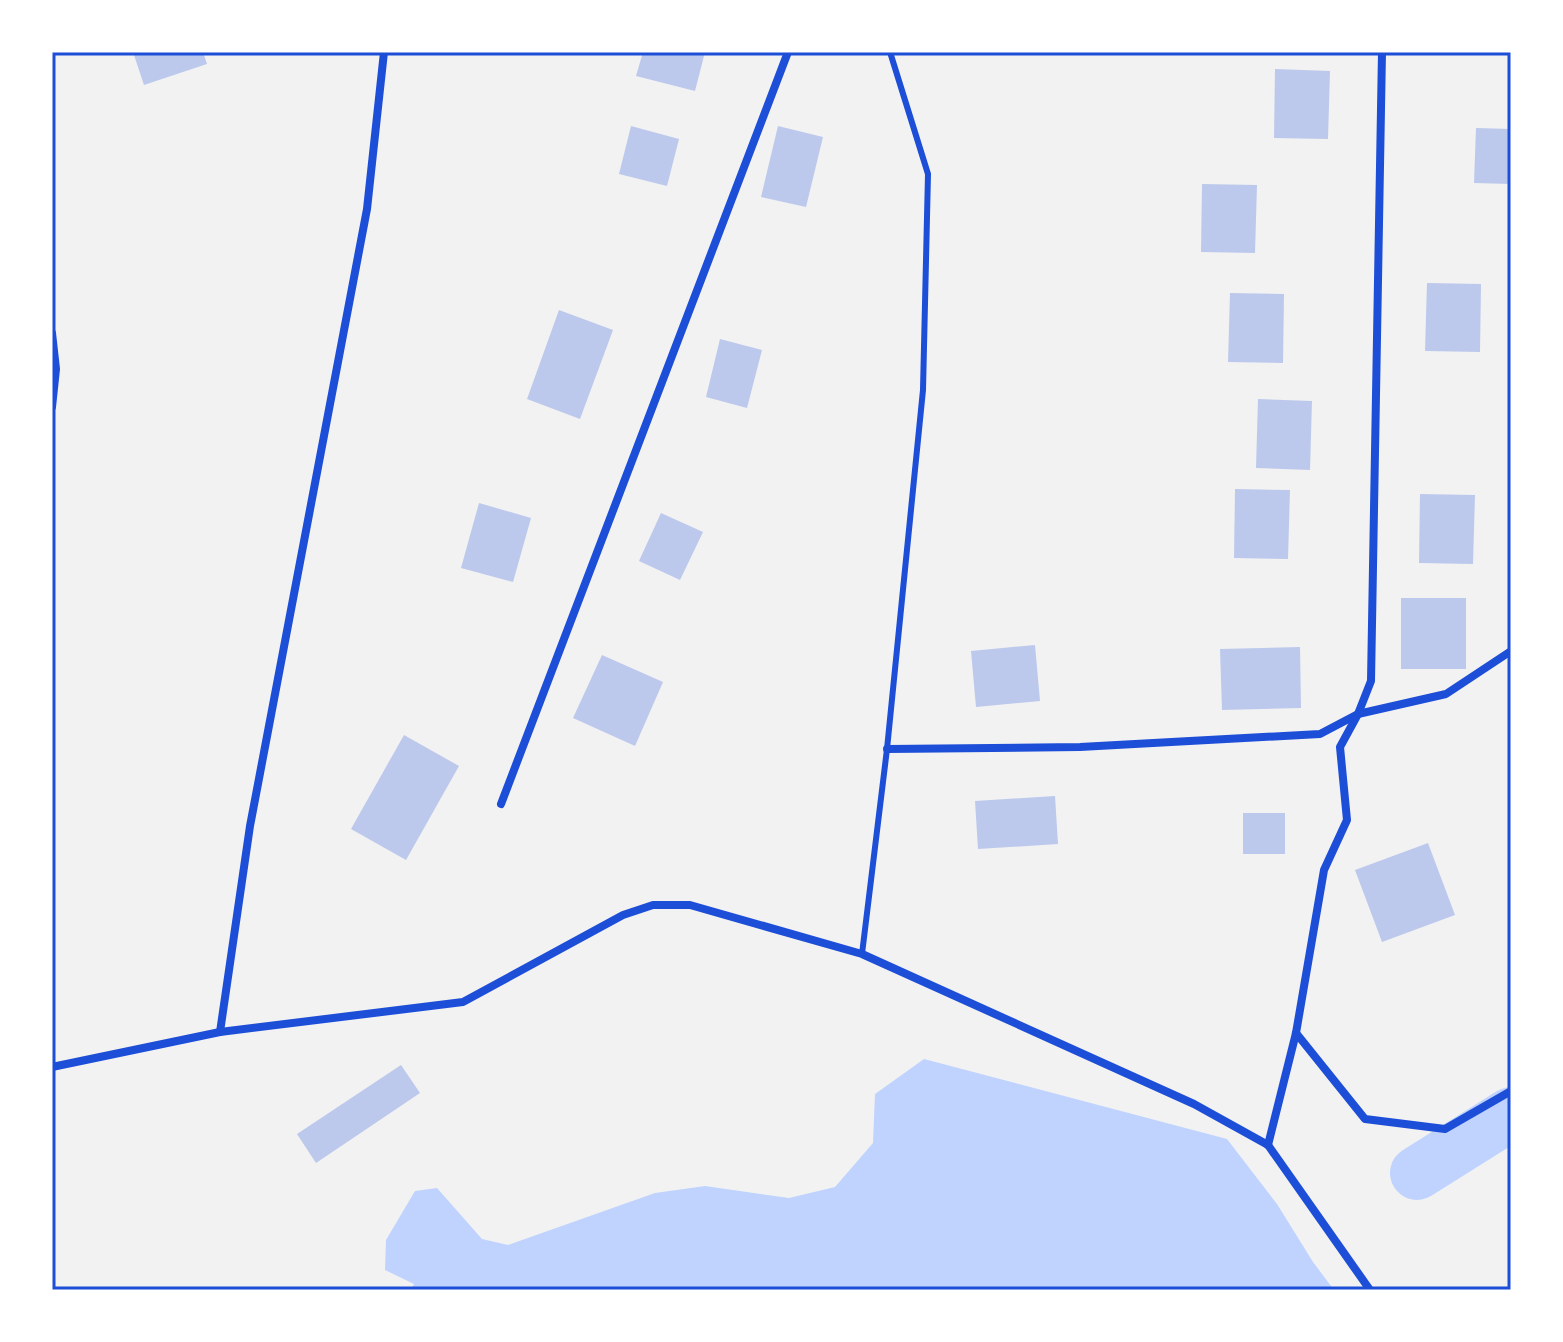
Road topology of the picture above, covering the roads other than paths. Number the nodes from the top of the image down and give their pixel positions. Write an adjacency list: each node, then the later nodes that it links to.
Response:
1 (384, 52): 12 (street)
2 (788, 52): 10 (street)
3 (890, 52): 9 (lane)
4 (1382, 52): 8 (street)
5 (52, 333): 6 (street)
6 (52, 407)
7 (1511, 651): 8 (street)
8 (1358, 714): 9 (street); 13 (street)
9 (887, 749): 11 (lane)
10 (501, 804)
11 (862, 954): 12 (street); 16 (street)
12 (220, 1032): 14 (street)
13 (1296, 1033): 15 (street); 16 (street)
14 (52, 1067)
15 (1511, 1091)
16 (1268, 1145): 17 (street)
17 (1370, 1290)

